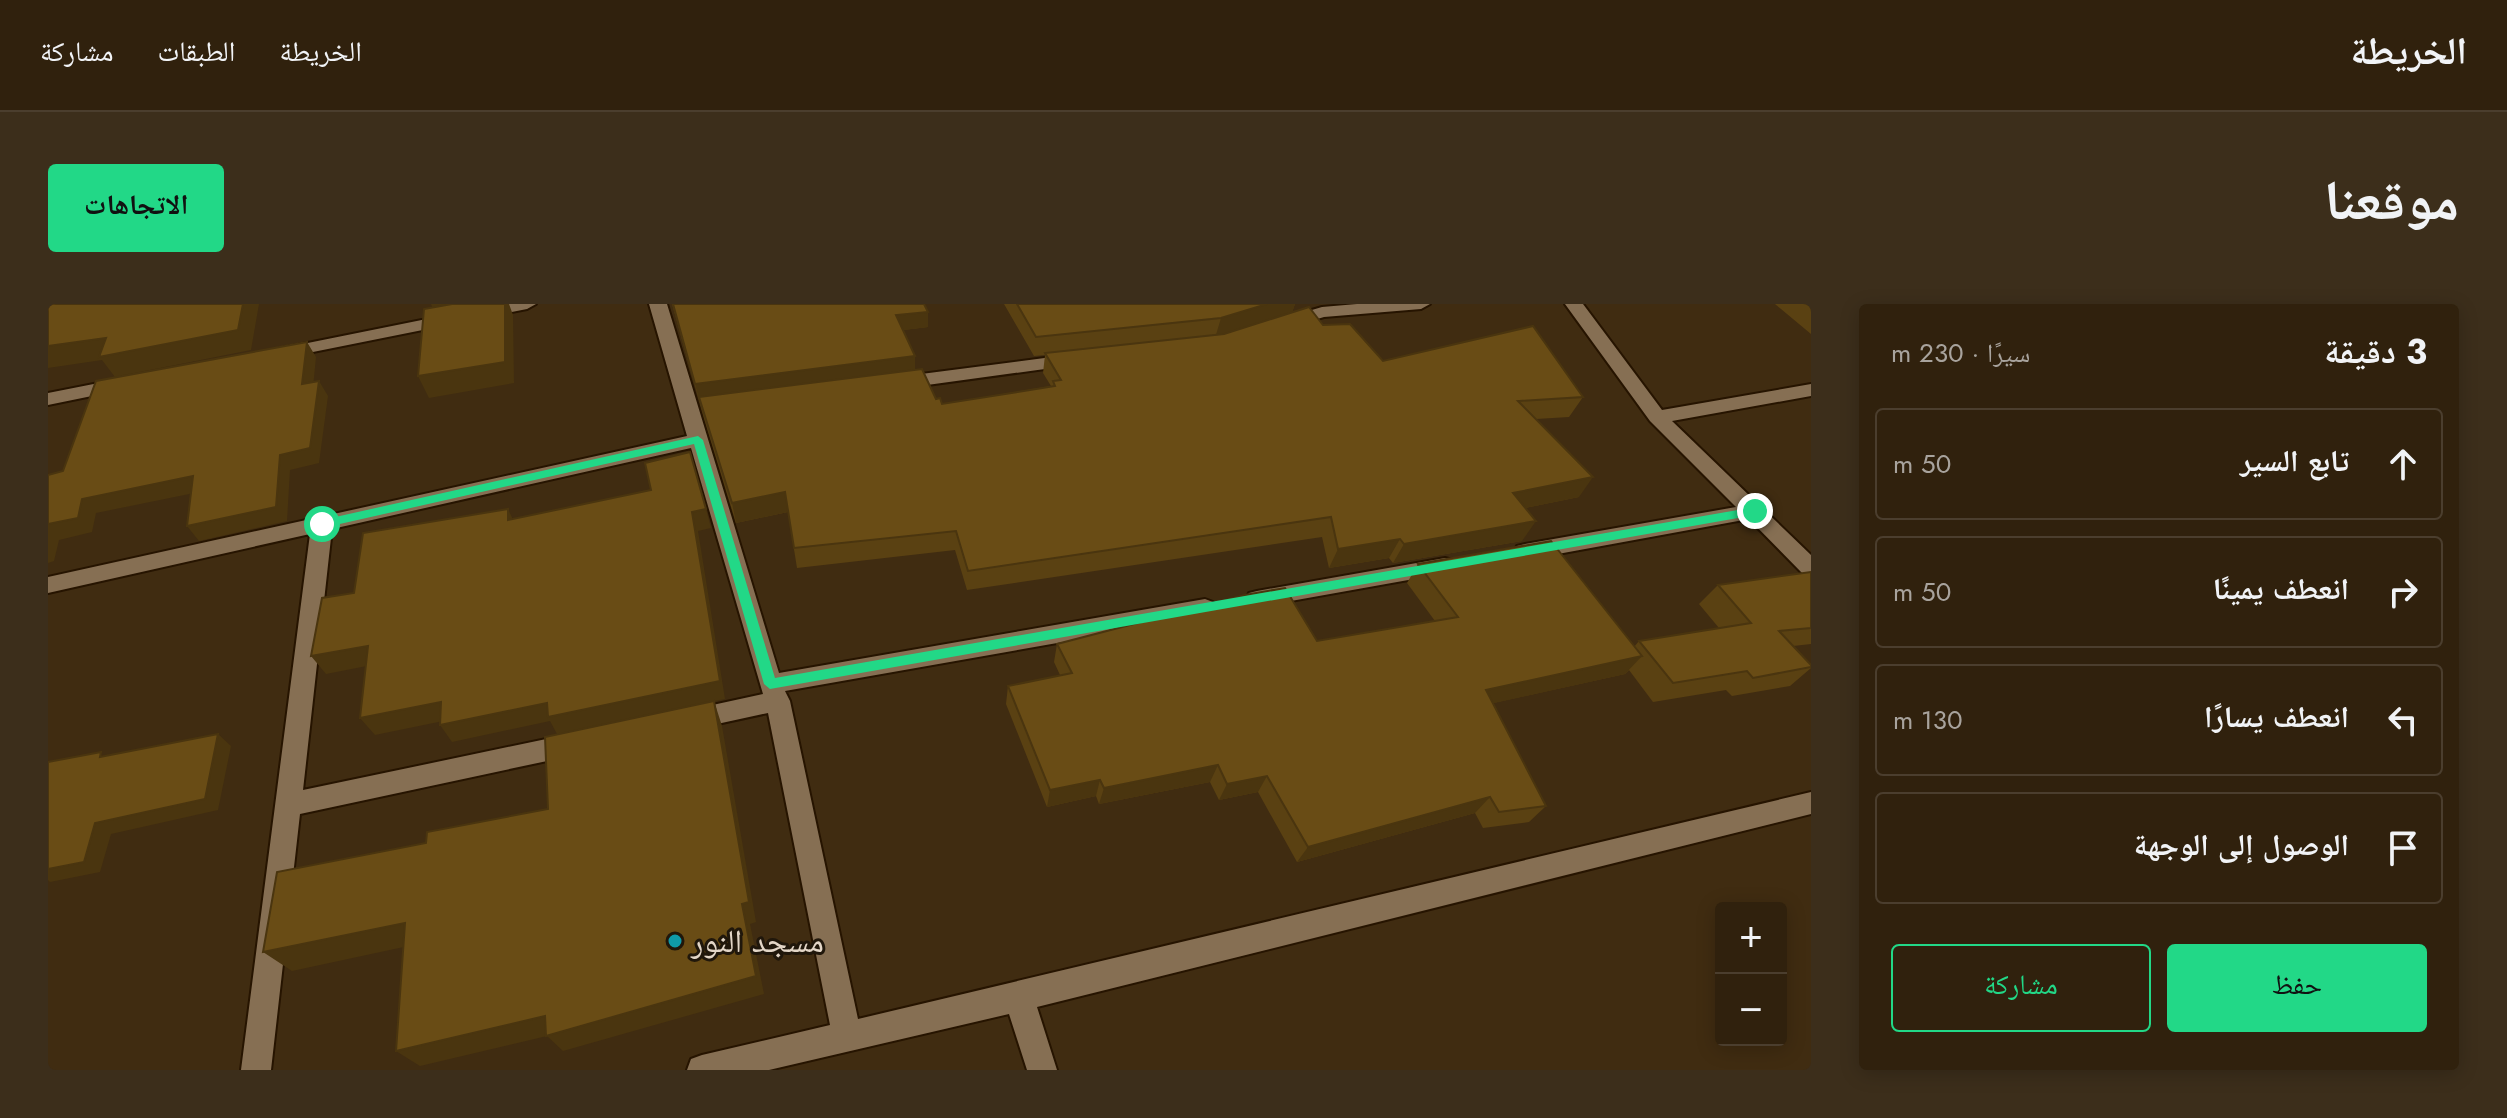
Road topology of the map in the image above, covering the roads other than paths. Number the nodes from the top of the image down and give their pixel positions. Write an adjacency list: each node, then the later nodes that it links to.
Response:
1 (527, 304): 6 (street)
2 (658, 304): 13 (street)
3 (1421, 304): 5 (street)
4 (1574, 304): 12 (street)
5 (1263, 331)
6 (264, 356)
7 (1088, 359): 9 (street)
8 (141, 381): 11 (street)
9 (874, 386)
10 (1811, 390): 12 (street)
11 (48, 399)
12 (1657, 417): 14 (street)
13 (698, 440): 15 (street); 20 (street)
14 (1755, 511): 16 (street); 18 (street)
15 (322, 524): 19 (street); 24 (street)
16 (1505, 555)
17 (1474, 561): 20 (street)
18 (1811, 568)
19 (48, 585)
20 (774, 692): 21 (street); 26 (street)
21 (655, 727)
22 (594, 740): 24 (street)
23 (1811, 803): 25 (street)
24 (288, 805): 27 (street)
25 (1019, 997): 26 (street); 29 (street)
26 (847, 1037): 28 (street)
27 (256, 1070)
28 (702, 1070)
29 (1042, 1070)

